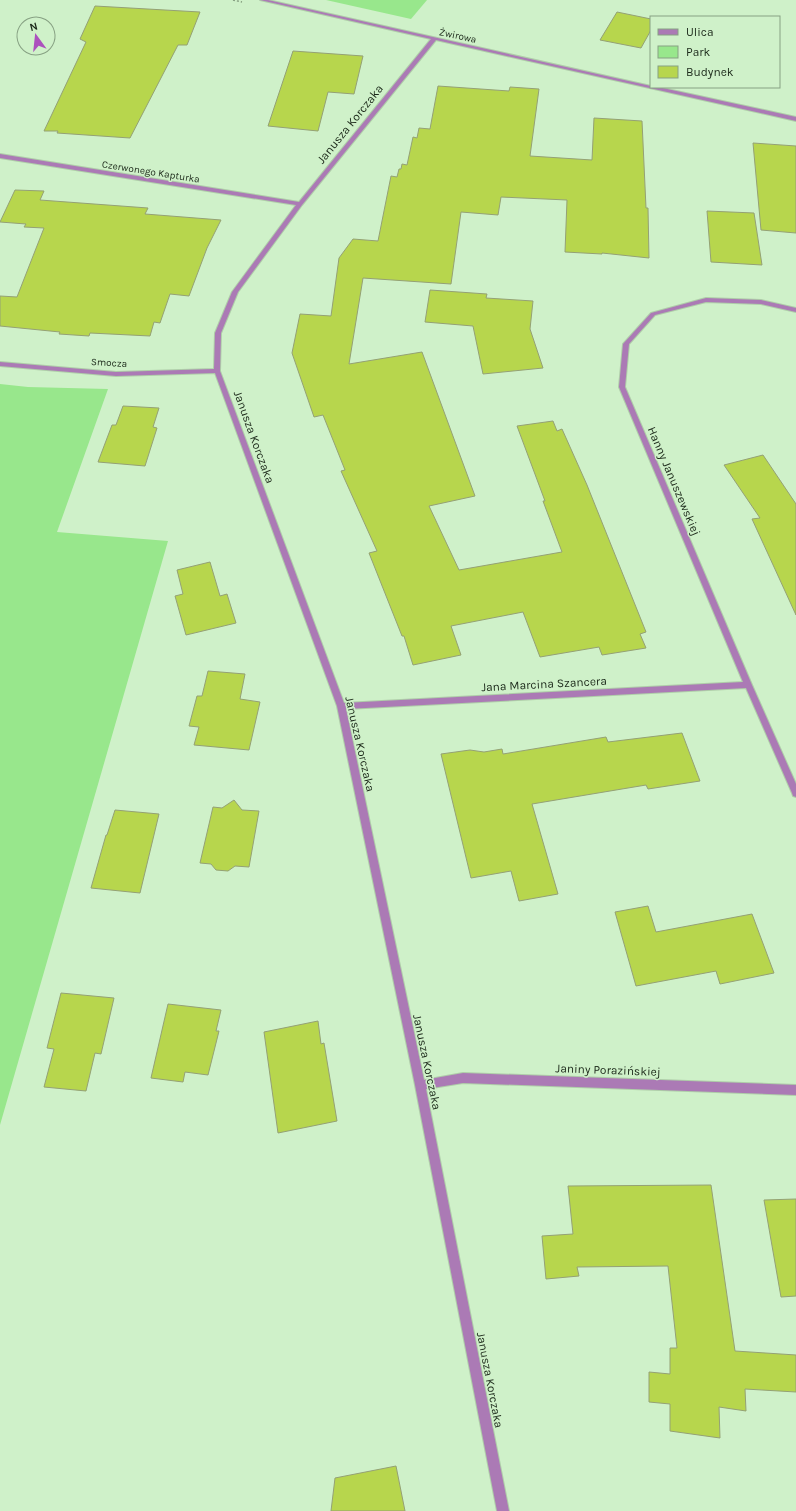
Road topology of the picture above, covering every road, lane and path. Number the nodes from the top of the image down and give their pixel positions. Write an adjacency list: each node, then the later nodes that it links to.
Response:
1 (262, 0): 2 (street, Żwirowa)
2 (434, 39): 3 (street, Żwirowa); 7 (street, Janusza Korczaka)
3 (650, 87)
4 (656, 88): 5 (street, Żwirowa)
5 (796, 119)
6 (0, 156): 7 (street, Czerwonego Kapturka)
7 (300, 204): 10 (street, Janusza Korczaka)
8 (796, 310): 11 (street, Hanny Januszewskiej)
9 (0, 364): 10 (street, Smocza)
10 (217, 371): 12 (street, Janusza Korczaka)
11 (748, 685): 12 (street, Jana Marcina Szancera); 13 (street, Hanny Januszewskiej)
12 (341, 706): 14 (street, Janusza Korczaka)
13 (796, 793)
14 (420, 1085): 15 (street, Janiny Porazińskiej); 16 (street, Janusza Korczaka)
15 (796, 1090)
16 (503, 1511)

